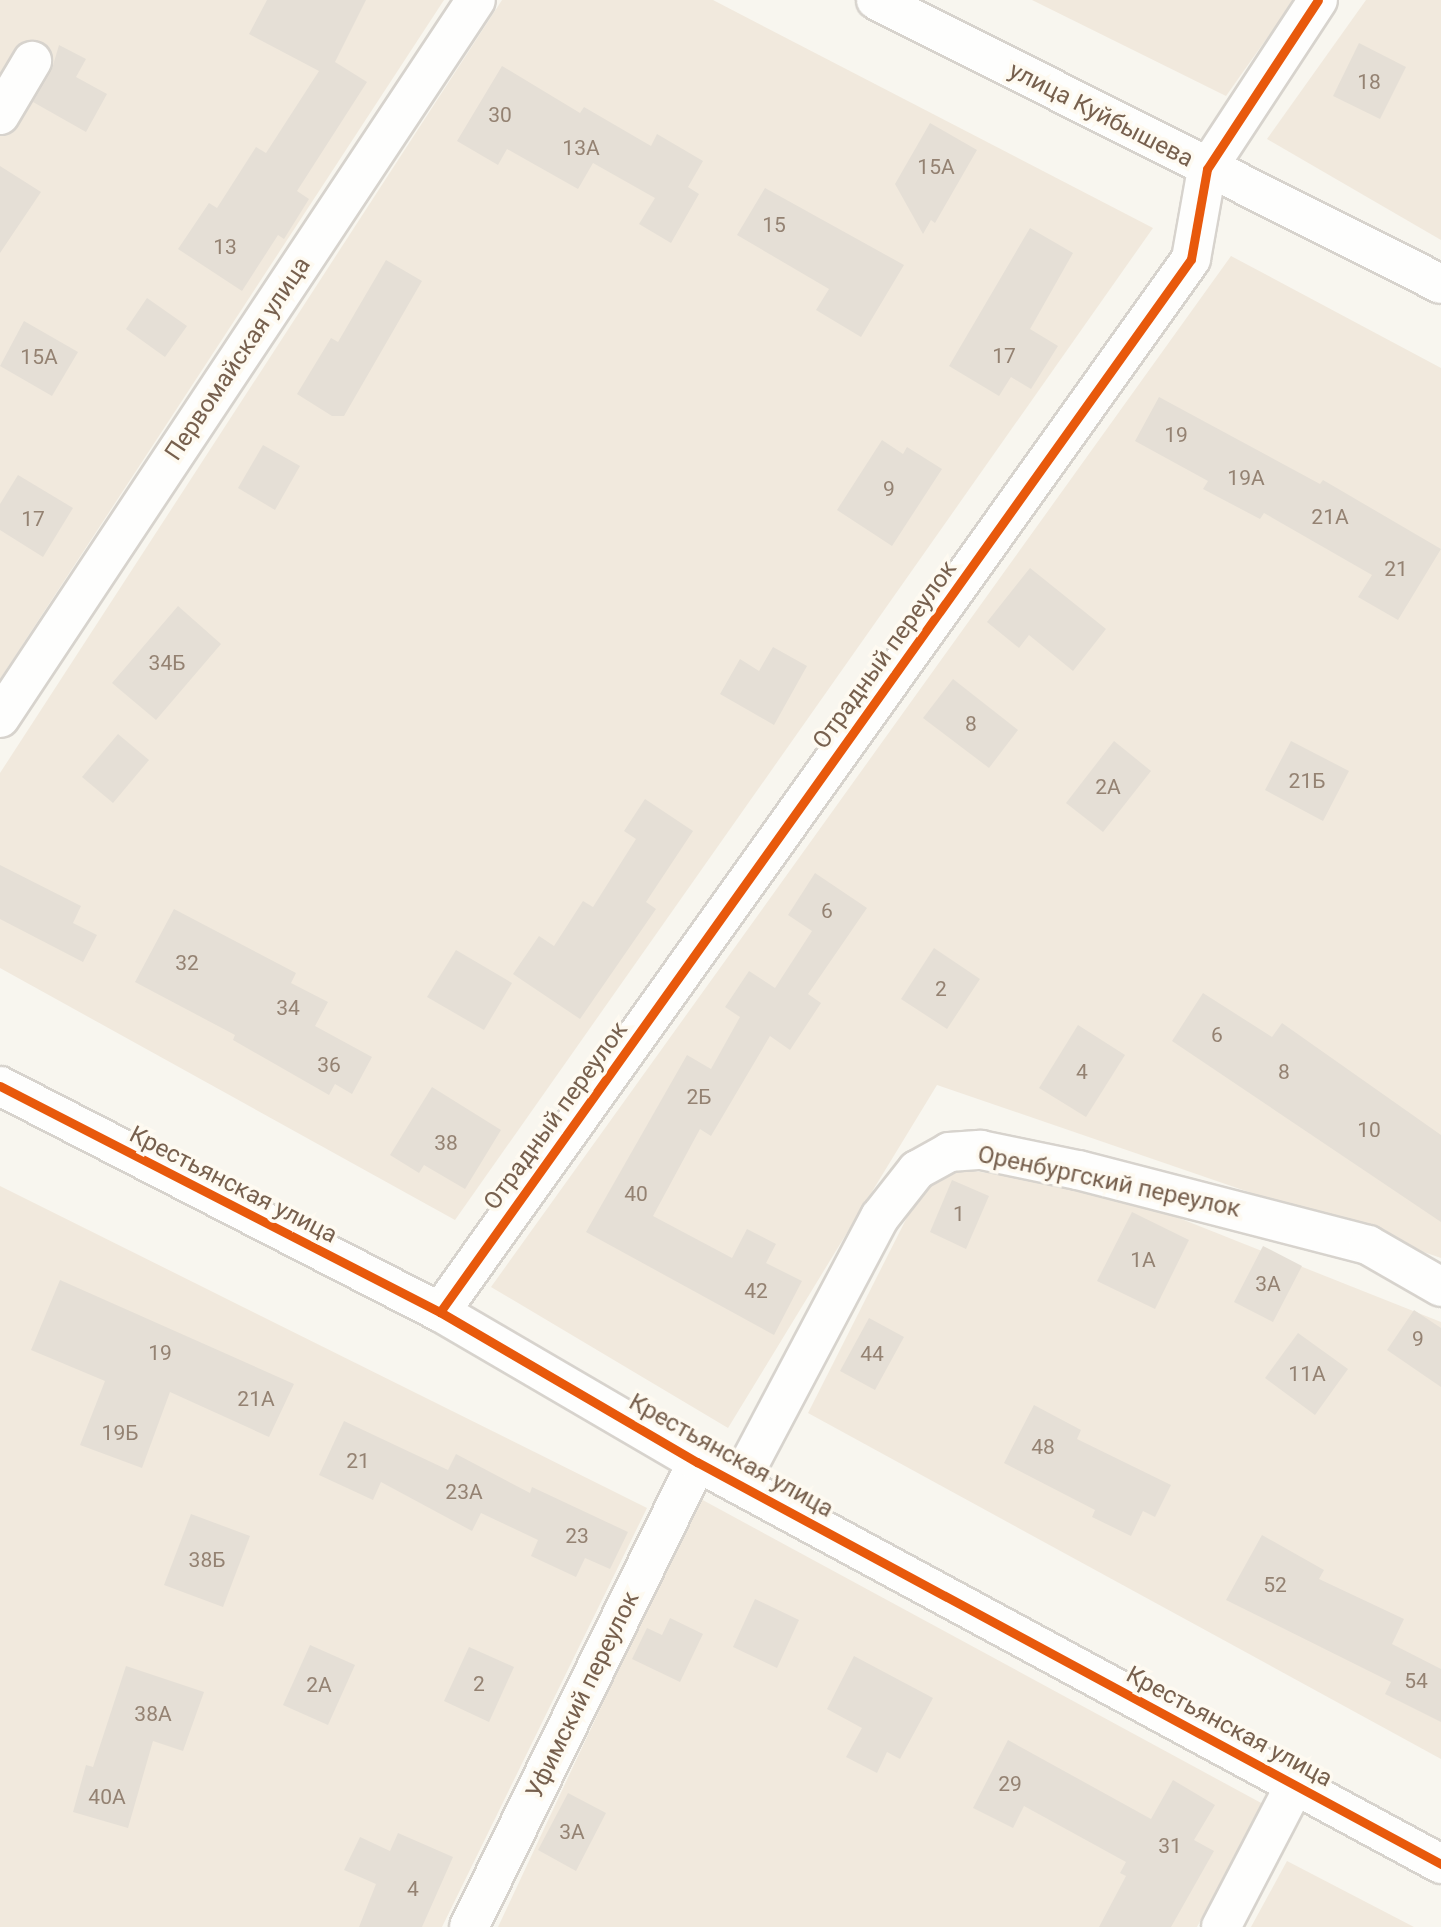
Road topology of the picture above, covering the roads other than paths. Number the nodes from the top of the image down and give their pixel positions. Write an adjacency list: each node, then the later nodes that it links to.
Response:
1 (476, 0): 8 (street, Первомайская улица)
2 (876, 0): 6 (street, улица Куйбышева)
3 (1318, 0): 6 (street, Отрадный переулок)
4 (32, 61): 5 (street)
5 (0, 115)
6 (1207, 169): 7 (street, улица Куйбышева); 11 (street, Отрадный переулок)
7 (1441, 284)
8 (0, 718)
9 (0, 1086): 11 (street, Крестьянская улица)
10 (1441, 1287): 13 (street, Оренбургский переулок)
11 (440, 1312): 12 (street, Крестьянская улица)
12 (697, 1462): 13 (street, Крестьянская улица); 16 (street, Уфимский переулок)
13 (738, 1483): 14 (street, Крестьянская улица)
14 (1295, 1784): 15 (street, Крестьянская улица); 17 (street)
15 (1441, 1864)
16 (469, 1927)
17 (1221, 1927)

